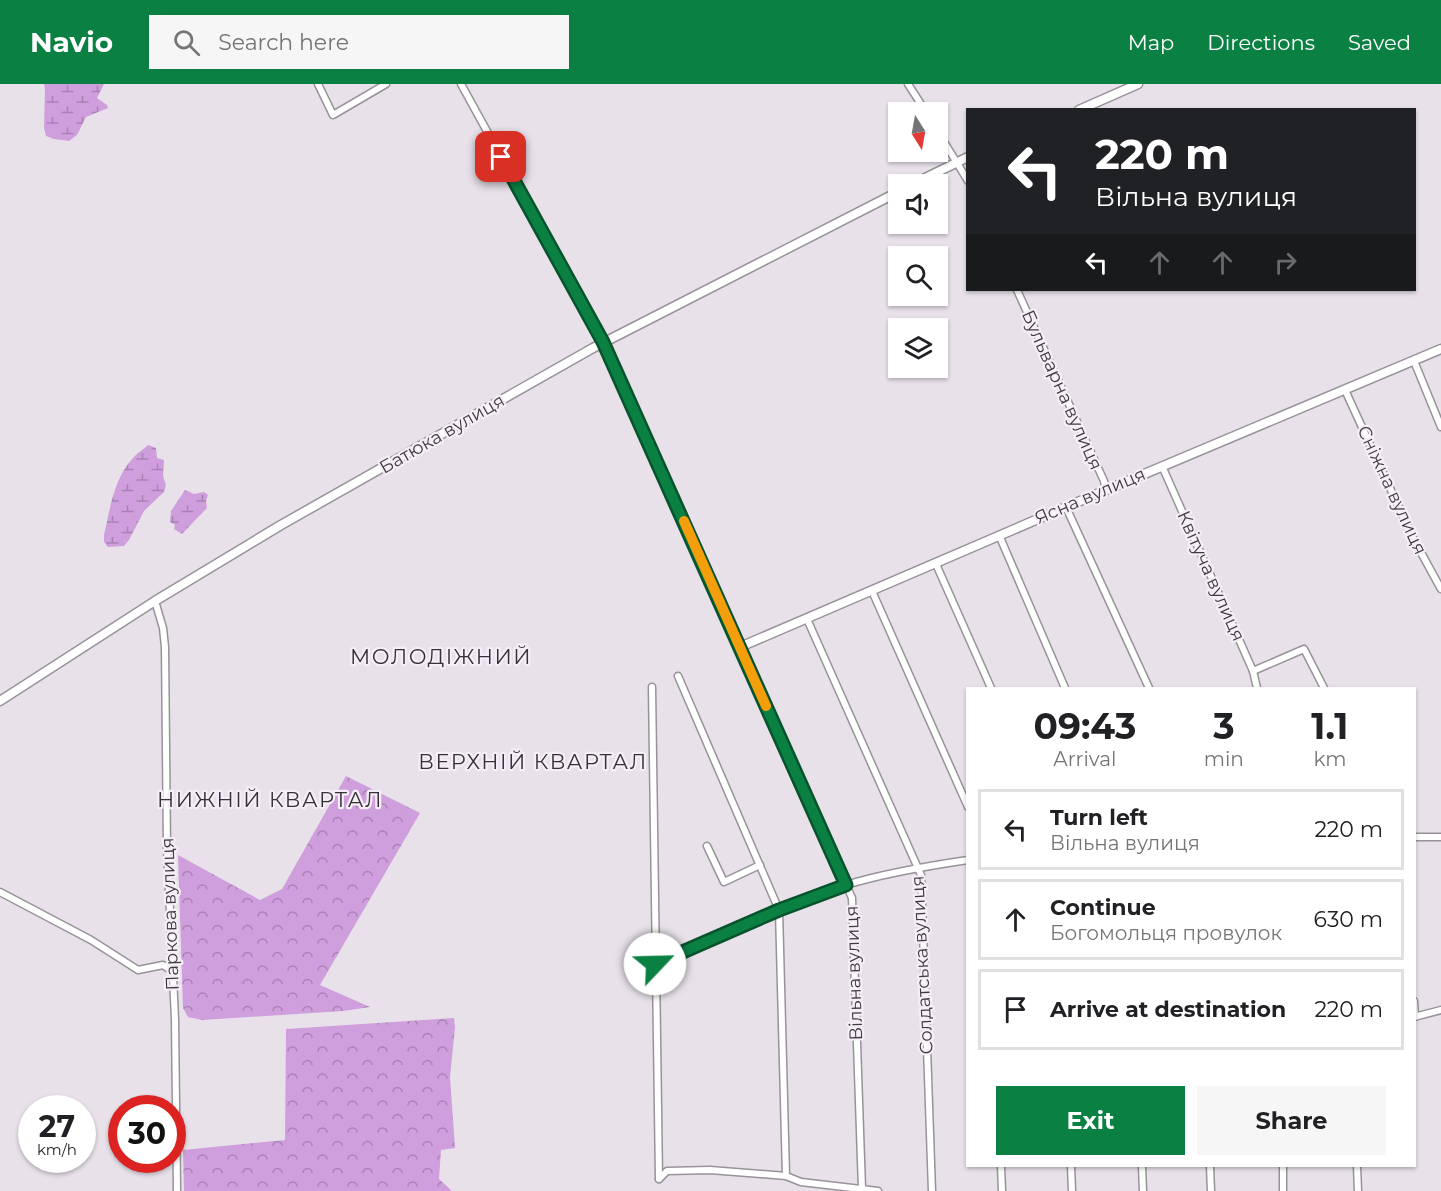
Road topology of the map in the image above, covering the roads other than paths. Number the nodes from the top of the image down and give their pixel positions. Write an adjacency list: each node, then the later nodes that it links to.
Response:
1 (318, 84): 2 (street)
2 (386, 84)
3 (461, 84): 15 (street)
4 (908, 84): 6 (street)
5 (1138, 84): 7 (street)
6 (920, 102)
7 (1084, 108)
8 (948, 149): 10 (street)
9 (966, 158): 10 (street)
10 (956, 162): 11 (street); 12 (street)
11 (933, 174)
12 (966, 178)
13 (888, 197): 15 (street, Батюка вулиця)
14 (1017, 291): 21 (street, Бульварна вулиця)
15 (603, 342): 27 (street, Батюка вулиця); 29 (street, Вільна вулиця)
16 (1441, 349): 17 (street, Ясна вулиця)
17 (1414, 361): 18 (street, Ясна вулиця); 19 (street)
18 (1345, 390): 20 (street, Ясна вулиця); 25 (street, Сніжна вулиця)
19 (1441, 427)
20 (1162, 466): 21 (street, Ясна вулиця); 30 (street, Квітуча вулиця)
21 (1106, 490): 22 (street, Ясна вулиця)
22 (1066, 507): 23 (street, Ясна вулиця); 35 (street)
23 (999, 535): 24 (street, Ясна вулиця); 34 (street)
24 (936, 564): 26 (street, Ясна вулиця); 33 (street)
25 (1441, 589)
26 (872, 591): 28 (street, Ясна вулиця); 39 (street)
27 (154, 602): 38 (street, Батюка вулиця); 50 (street, Паркова вулиця)
28 (807, 619): 29 (street, Ясна вулиця); 45 (street, Солдатська вулиця)
29 (740, 647): 46 (street, Вільна вулиця)
30 (1253, 671): 36 (street, Квітуча вулиця); 37 (street)
31 (678, 676): 44 (street)
32 (652, 687): 49 (street)
33 (991, 687)
34 (1065, 687)
35 (1149, 687)
36 (1257, 687)
37 (1323, 687)
38 (0, 701)
39 (966, 802)
40 (1416, 837): 41 (street)
41 (1441, 837)
42 (707, 846): 44 (street)
43 (966, 860): 45 (street)
44 (760, 865): 48 (street)
45 (917, 868): 46 (street); 63 (street, Солдатська вулиця)
46 (846, 885): 48 (street); 60 (street, Вільна вулиця)
47 (0, 892): 50 (street)
48 (779, 910): 49 (street); 59 (street)
49 (655, 964): 59 (street)
50 (172, 971): 61 (street, Паркова вулиця)
51 (1441, 1011): 52 (street)
52 (1416, 1017)
53 (1001, 1167): 64 (street)
54 (1071, 1167): 65 (street)
55 (1142, 1167): 66 (street)
56 (1210, 1167): 67 (street)
57 (1283, 1167): 68 (street)
58 (1357, 1167): 69 (street)
59 (786, 1176): 60 (street)
60 (862, 1189): 62 (street)
61 (177, 1191)
62 (878, 1191)
63 (932, 1191)
64 (1002, 1191)
65 (1072, 1191)
66 (1143, 1191)
67 (1211, 1191)
68 (1283, 1191)
69 (1358, 1191)

